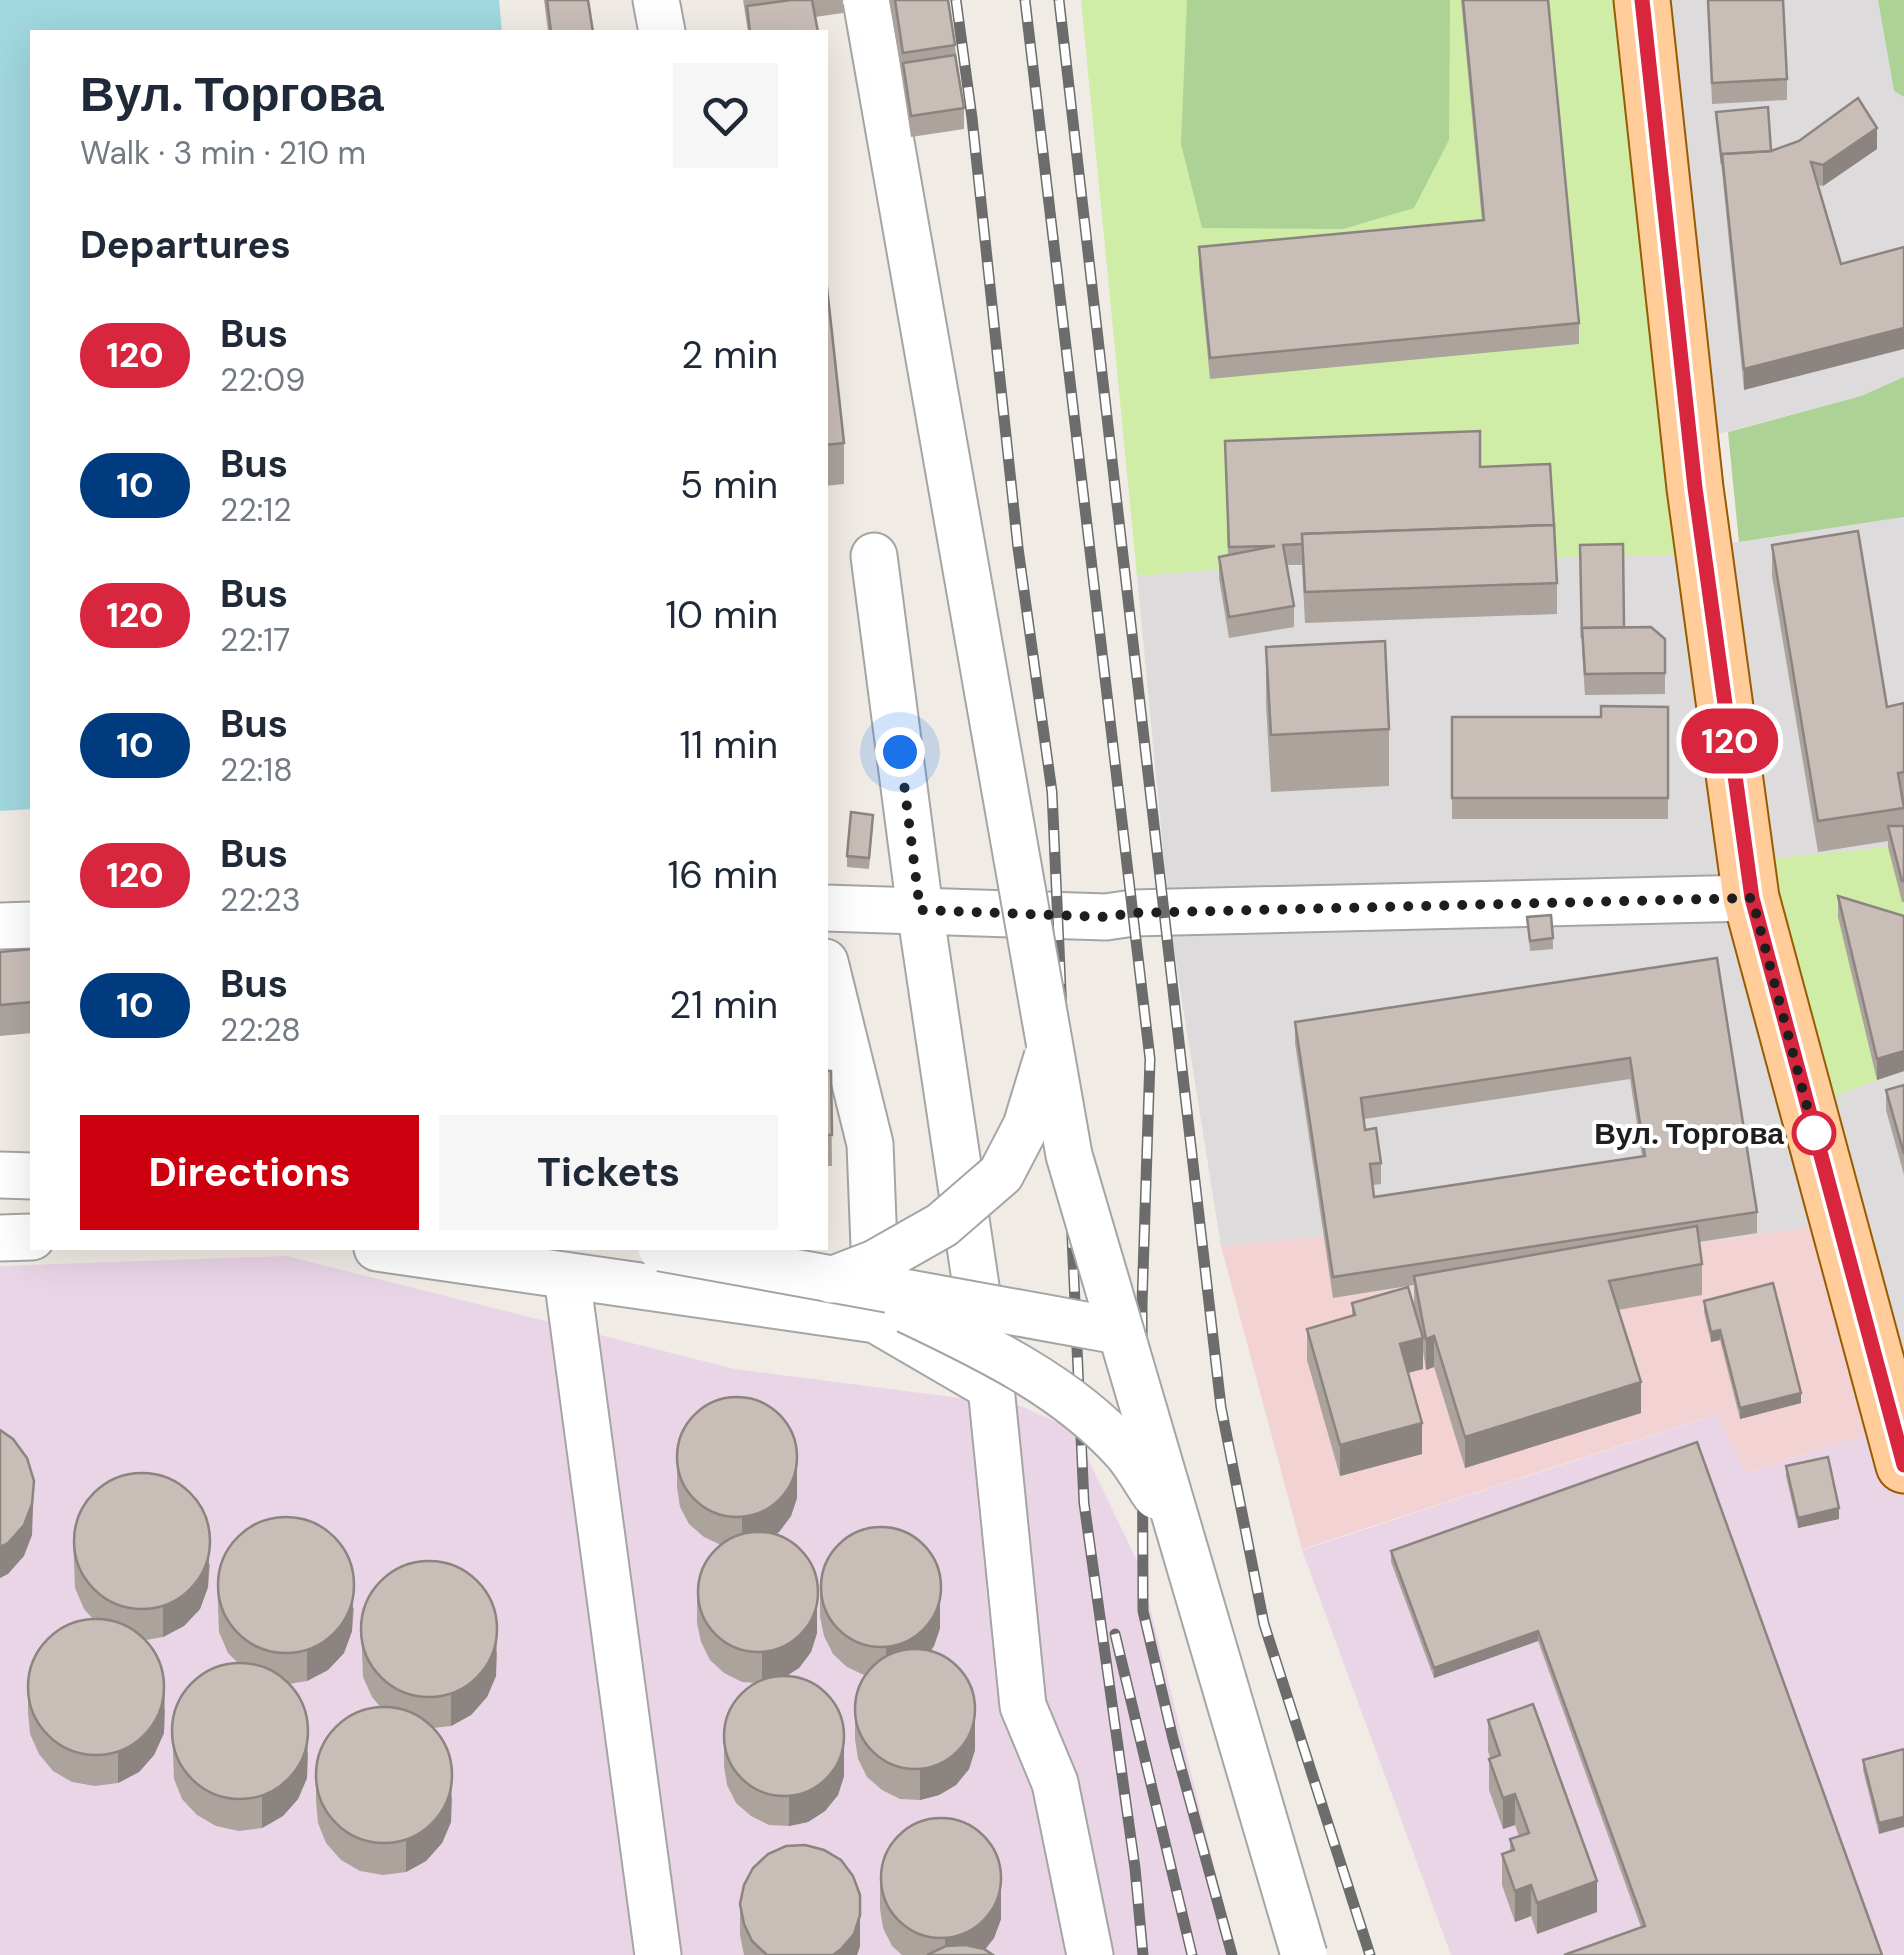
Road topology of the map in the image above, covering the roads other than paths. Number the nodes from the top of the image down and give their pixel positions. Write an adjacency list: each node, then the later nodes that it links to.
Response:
1 (656, 0): 4 (street)
2 (866, 0): 12 (street, bridge)
3 (1642, 0): 6 (main road)
4 (662, 30)
5 (874, 556): 8 (street)
6 (1752, 898): 8 (street); 24 (main road)
7 (828, 908): 8 (street)
8 (920, 910): 23 (street)
9 (30, 925): 10 (street)
10 (0, 926)
11 (828, 974): 21 (street)
12 (1048, 1051): 20 (street, bridge); 22 (street, bridge)
13 (0, 1174): 14 (street)
14 (30, 1176)
15 (30, 1237): 16 (street)
16 (0, 1238)
17 (390, 1250): 19 (street)
18 (672, 1250): 20 (street, bridge)
19 (567, 1277): 21 (street); 26 (street)
20 (831, 1280): 22 (street, bridge); 25 (street, bridge)
21 (876, 1320): 23 (street)
22 (1118, 1330): 25 (street, bridge)
23 (991, 1387): 27 (street)
24 (1904, 1466)
25 (1178, 1527): 28 (street, bridge)
26 (658, 1955)
27 (1090, 1955)
28 (1304, 1955)

